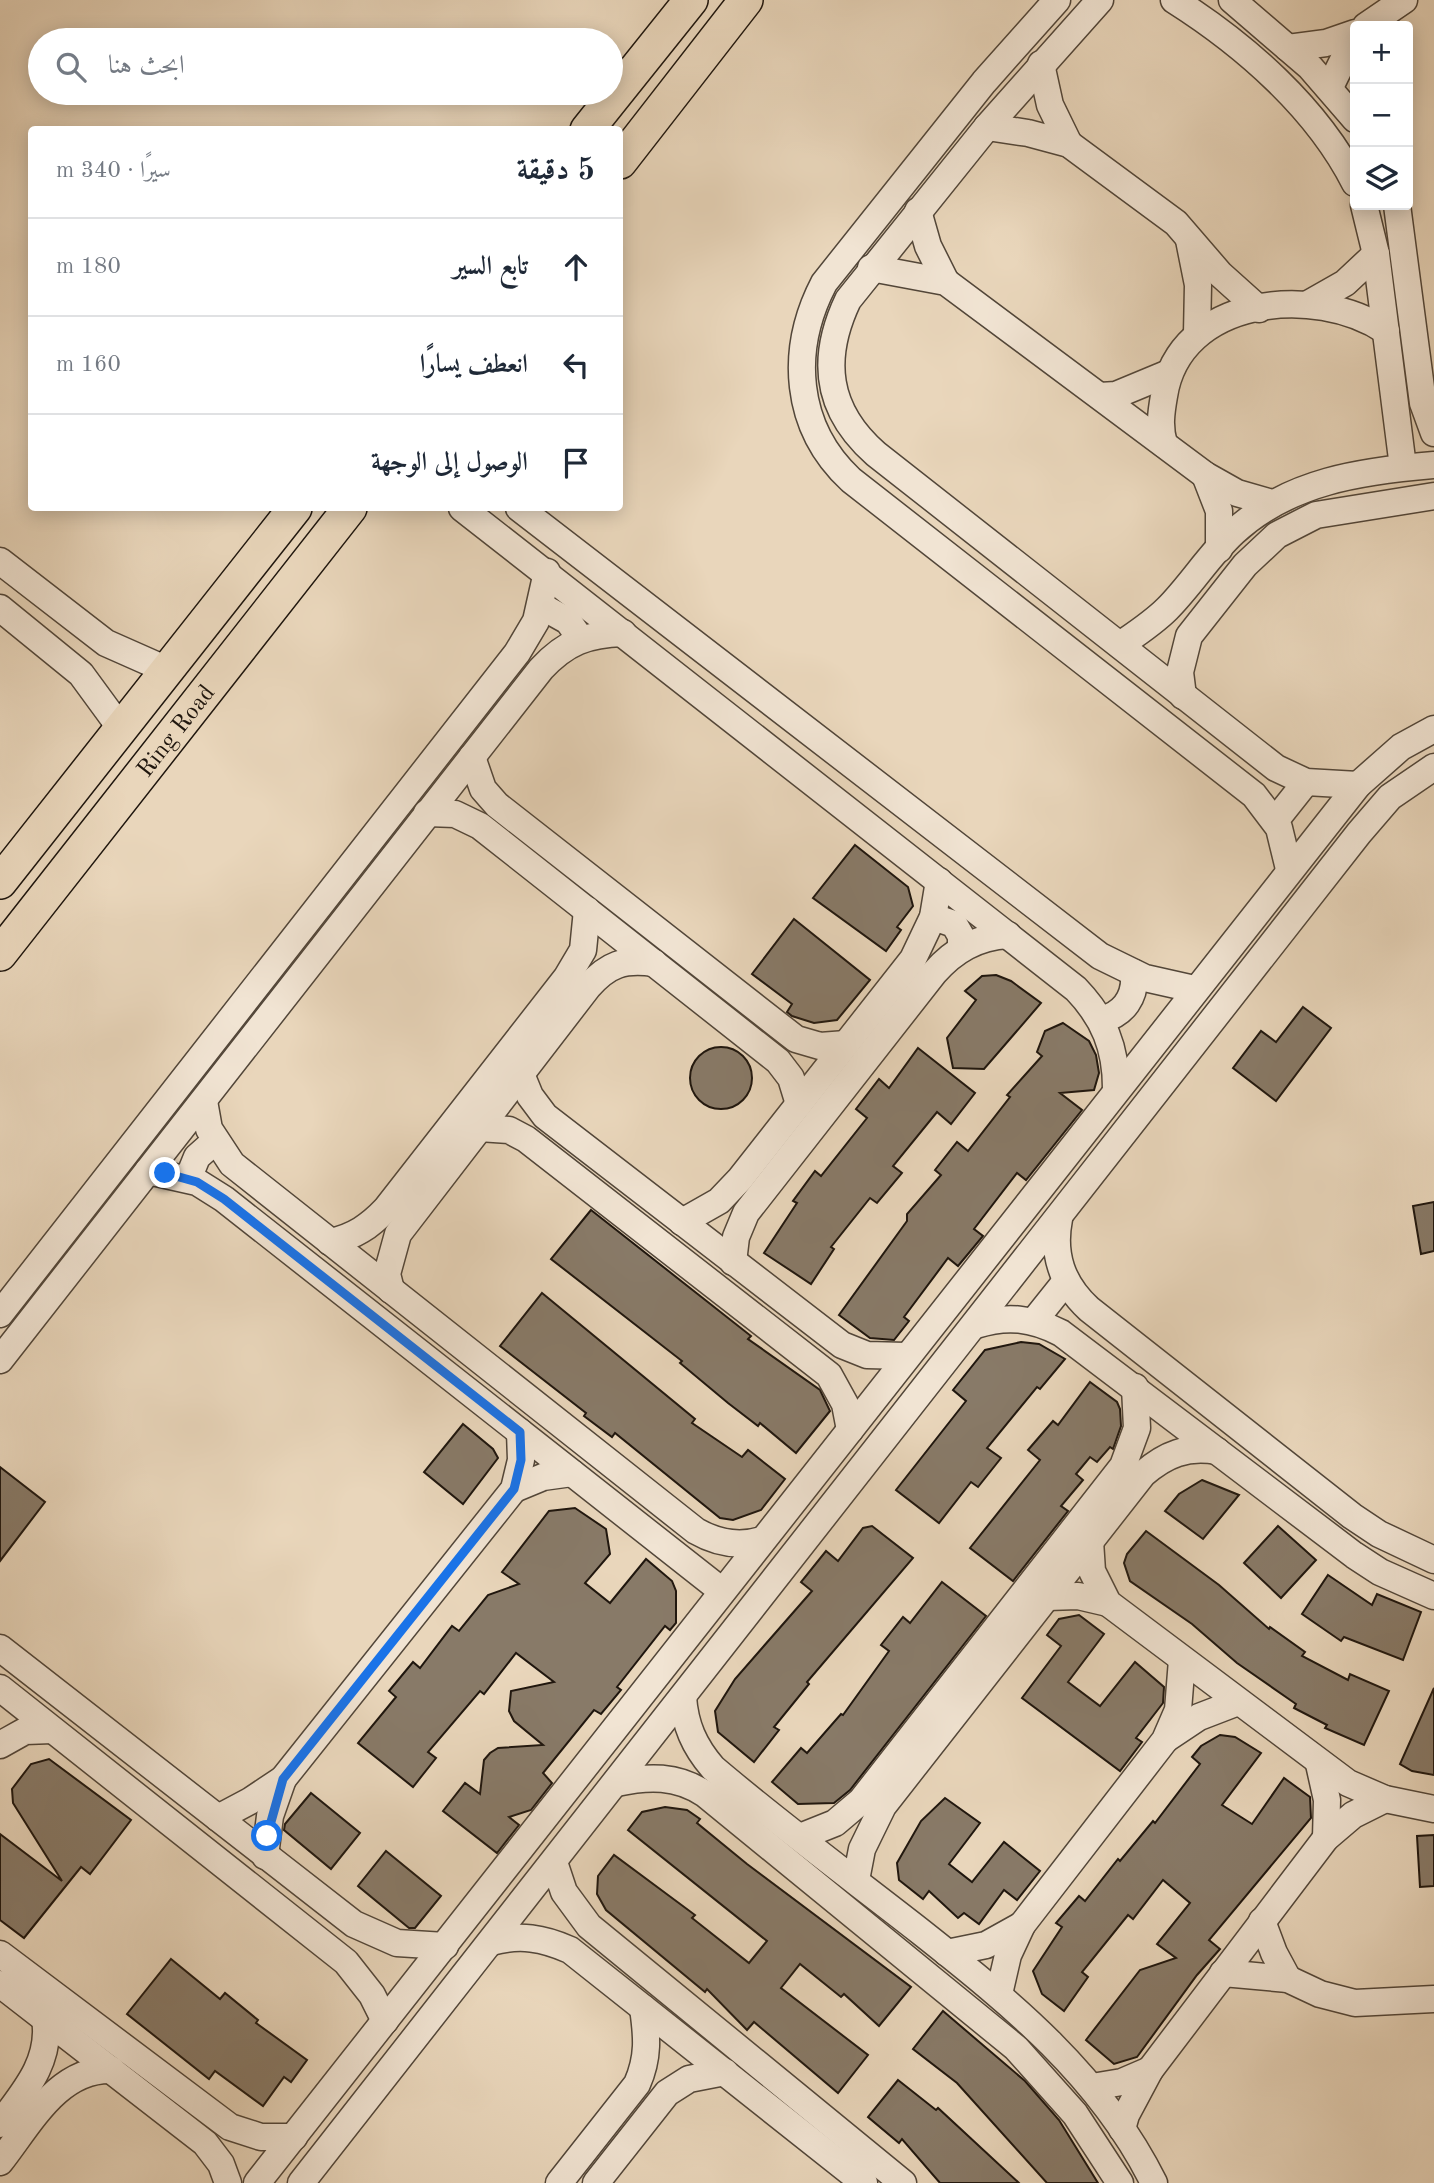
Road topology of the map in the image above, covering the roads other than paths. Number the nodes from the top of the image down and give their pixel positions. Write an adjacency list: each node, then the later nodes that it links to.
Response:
1 (691, 0): 11 (main road)
2 (746, 0): 14 (main road)
3 (1057, 0): 24 (street)
4 (1174, 0): 25 (street)
5 (1232, 0): 12 (street)
6 (1404, 0): 8 (street)
7 (1091, 3): 13 (street)
8 (1373, 21)
9 (1350, 36): 12 (street)
10 (1350, 45): 16 (street)
11 (652, 47): 14 (main road); 15 (main road)
12 (1288, 48): 16 (street)
13 (1041, 64): 20 (street); 22 (street)
14 (685, 78): 21 (main road)
15 (623, 84)
16 (1330, 87): 18 (street)
17 (607, 105): 19 (main road)
18 (1350, 113)
19 (596, 119): 21 (main road)
20 (987, 127): 22 (street); 26 (street)
21 (642, 134): 23 (main road)
22 (1069, 144): 30 (street)
23 (623, 158)
24 (912, 170): 26 (street); 55 (street)
25 (1350, 174)
26 (937, 189): 29 (street)
27 (1366, 210): 31 (street)
28 (1398, 210): 40 (street)
29 (918, 211): 32 (street); 33 (street)
30 (1187, 235): 35 (street); 37 (street)
31 (1376, 254): 34 (street); 36 (street)
32 (871, 268): 33 (street); 52 (street)
33 (946, 282): 39 (street)
34 (1308, 304): 35 (street); 36 (street)
35 (1259, 309): 37 (street)
36 (1385, 331): 43 (street)
37 (1197, 334): 38 (street)
38 (1169, 373): 39 (street); 41 (street)
39 (1100, 397): 41 (street)
40 (1434, 433)
41 (1164, 444): 44 (street)
42 (1434, 465): 43 (street)
43 (1403, 467): 46 (street)
44 (1205, 475): 46 (street); 51 (street)
45 (1434, 496): 63 (street)
46 (1272, 503): 51 (street)
47 (293, 511): 65 (main road, Ring Road)
48 (348, 511): 85 (main road, Ring Road)
49 (466, 511): 54 (street)
50 (523, 511): 61 (street)
51 (1219, 550): 58 (street)
52 (1007, 556): 55 (street); 62 (street)
53 (0, 561): 65 (street)
54 (547, 572): 56 (street); 59 (street)
55 (985, 584): 76 (street)
56 (541, 606): 60 (street); 89 (street)
57 (0, 608): 68 (street)
58 (1153, 621): 62 (street); 63 (street)
59 (623, 632): 60 (street); 64 (street)
60 (580, 638): 69 (street)
61 (693, 641): 64 (street); 88 (street)
62 (1120, 645): 66 (street)
63 (1184, 648): 66 (street)
64 (670, 669): 79 (street)
65 (167, 670): 68 (main road, Ring Road)
66 (1183, 696): 71 (street)
67 (1434, 729): 72 (street)
68 (122, 730): 78 (main road, Ring Road)
69 (472, 757): 73 (street); 74 (street)
70 (1434, 767): 104 (street)
71 (1306, 782): 72 (street); 76 (street)
72 (1358, 785): 77 (street)
73 (485, 791): 75 (street); 93 (street)
74 (428, 813): 75 (street); 91 (street)
75 (466, 817): 80 (street)
76 (1275, 821): 77 (street)
77 (1290, 869): 90 (street)
78 (0, 881)
79 (939, 881): 81 (street); 82 (street)
80 (587, 910): 83 (street); 86 (street)
81 (933, 916): 84 (street); 94 (street)
82 (1008, 935): 84 (street); 92 (street)
83 (584, 947): 87 (street); 109 (street)
84 (961, 948): 108 (street)
85 (0, 954)
86 (654, 963): 87 (street); 95 (street)
87 (608, 967): 96 (street)
88 (1134, 973): 90 (street); 92 (street)
89 (261, 980): 91 (street); 117 (street)
90 (1194, 989): 97 (street)
91 (283, 999): 98 (street)
92 (1101, 1020): 97 (street)
93 (796, 1038): 94 (street); 95 (street)
94 (846, 1044): 99 (street)
95 (778, 1061): 99 (street)
96 (526, 1086): 100 (street); 101 (street); 111 (street)
97 (1116, 1088): 103 (street)
98 (204, 1101): 102 (street); 105 (street)
99 (800, 1104): 107 (street)
100 (479, 1128): 101 (street); 112 (street)
101 (514, 1131): 123 (street)
102 (215, 1141): 106 (street); 113 (street)
103 (1070, 1147): 104 (street); 121 (street)
104 (1099, 1168): 110 (street)
105 (148, 1171): 106 (street); 122 (street)
106 (188, 1179): 126 (street)
107 (725, 1195): 108 (street); 111 (street)
108 (746, 1213): 114 (street)
109 (377, 1219): 112 (street); 113 (street)
110 (1059, 1219): 115 (street); 119 (street)
111 (682, 1222): 114 (street)
112 (398, 1234): 116 (street)
113 (330, 1242): 116 (street)
114 (733, 1262): 120 (street)
115 (1066, 1281): 118 (street); 136 (street)
116 (391, 1290): 132 (street)
117 (0, 1314)
118 (1034, 1321): 119 (street); 124 (street)
119 (976, 1325): 131 (street)
120 (849, 1349): 121 (street); 123 (street)
121 (906, 1356): 125 (street)
122 (0, 1360)
123 (829, 1375): 125 (street)
124 (1135, 1387): 127 (street); 156 (street)
125 (850, 1430): 130 (street)
126 (520, 1432): 128 (street); 129 (street)
127 (1217, 1451): 134 (street); 138 (street)
128 (572, 1473): 129 (street); 135 (street)
129 (514, 1489): 151 (street)
130 (793, 1501): 131 (street); 133 (street)
131 (820, 1522): 144 (street)
132 (696, 1531): 133 (street); 135 (street)
133 (762, 1540): 137 (street)
134 (1090, 1541): 139 (street); 140 (street)
135 (677, 1555): 137 (street)
136 (1434, 1560)
137 (722, 1591): 168 (street)
138 (1434, 1596)
139 (1047, 1597): 140 (street); 160 (street)
140 (1108, 1603): 142 (street)
141 (0, 1648): 155 (street)
142 (1182, 1660): 145 (street); 148 (street)
143 (0, 1688): 146 (street)
144 (683, 1697): 150 (street); 152 (street)
145 (1238, 1702): 148 (street); 149 (street)
146 (52, 1730): 147 (street); 172 (street)
147 (4, 1736)
148 (1165, 1740): 163 (street)
149 (1319, 1764): 153 (street); 157 (street)
150 (705, 1778): 152 (street); 156 (street); 165 (street)
151 (283, 1779): 155 (street); 158 (street)
152 (616, 1783): 159 (street)
153 (1385, 1799): 154 (street); 157 (street)
154 (1434, 1809)
155 (218, 1818): 158 (street)
156 (800, 1837): 160 (street)
157 (1326, 1838): 162 (street)
158 (265, 1856): 166 (street)
159 (554, 1862): 164 (street); 167 (street)
160 (856, 1880): 161 (street)
161 (888, 1906): 165 (street); 170 (street)
162 (1262, 1921): 173 (street); 174 (street)
163 (1022, 1925): 170 (street); 176 (street)
164 (589, 1926): 169 (street); 200 (street)
165 (870, 1928): 201 (street)
166 (374, 1935): 168 (street); 172 (street)
167 (491, 1942): 169 (street); 197 (street)
168 (445, 1945): 180 (street)
169 (570, 1950): 178 (street)
170 (947, 1953): 176 (street)
171 (0, 1954): 191 (street)
172 (346, 1962): 180 (street)
173 (1223, 1973): 174 (street); 184 (street)
174 (1288, 1979): 177 (street)
175 (0, 1984): 179 (street)
176 (999, 1994): 187 (street)
177 (1434, 1999)
178 (643, 2008): 182 (street); 185 (street)
179 (45, 2018): 181 (street); 183 (street)
180 (385, 2021): 192 (street)
181 (44, 2053): 186 (street); 189 (street)
182 (644, 2066): 188 (street); 198 (street)
183 (112, 2070): 186 (street); 194 (street)
184 (1150, 2070): 187 (street); 190 (street)
185 (725, 2073): 188 (street); 199 (street)
186 (76, 2077): 193 (street)
187 (1092, 2087): 190 (street)
188 (672, 2089): 195 (street)
189 (0, 2124)
190 (1122, 2129): 202 (street)
191 (244, 2134): 192 (street); 194 (street)
192 (293, 2137): 196 (street)
193 (0, 2162)
194 (225, 2174)
195 (604, 2179)
196 (257, 2183)
197 (301, 2183)
198 (559, 2183)
199 (864, 2183)
200 (903, 2183)
201 (1121, 2183)
202 (1154, 2183)

